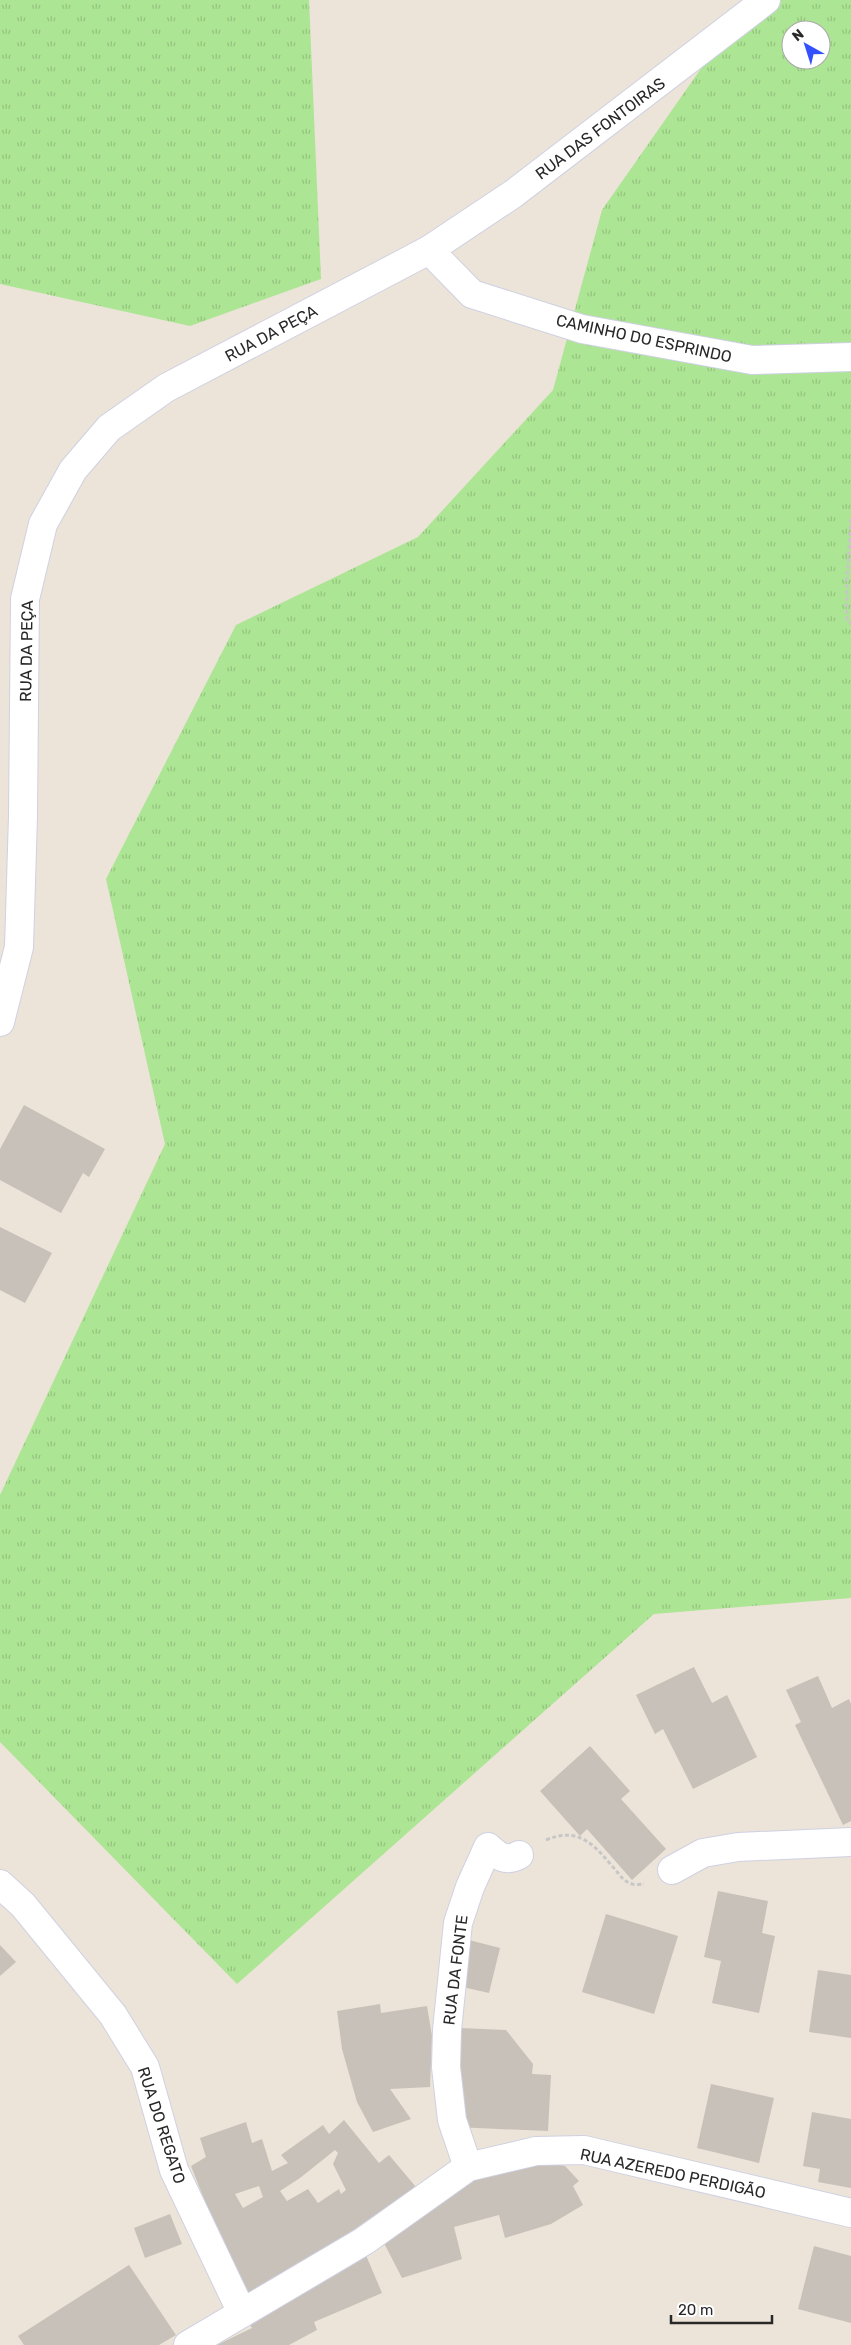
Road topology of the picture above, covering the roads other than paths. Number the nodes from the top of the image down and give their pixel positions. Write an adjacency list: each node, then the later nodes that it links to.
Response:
1 (766, 0): 2 (street, RUA DAS FONTOIRAS)
2 (429, 250): 3 (street, CAMINHO DO ESPRINDO); 4 (street, RUA DA PEÇA)
3 (851, 356)
4 (0, 1022)
5 (851, 1842): 7 (street)
6 (519, 1855): 9 (street, RUA DA FONTE)
7 (672, 1870)
8 (0, 1884): 11 (street, RUA DO REGATO)
9 (468, 2167): 10 (street, RUA AZEREDO PERDIGÃO); 11 (street, RUA AZEREDO PERDIGÃO)
10 (851, 2213)
11 (242, 2313): 12 (street, RUA AZEREDO PERDIGÃO)
12 (188, 2345)

